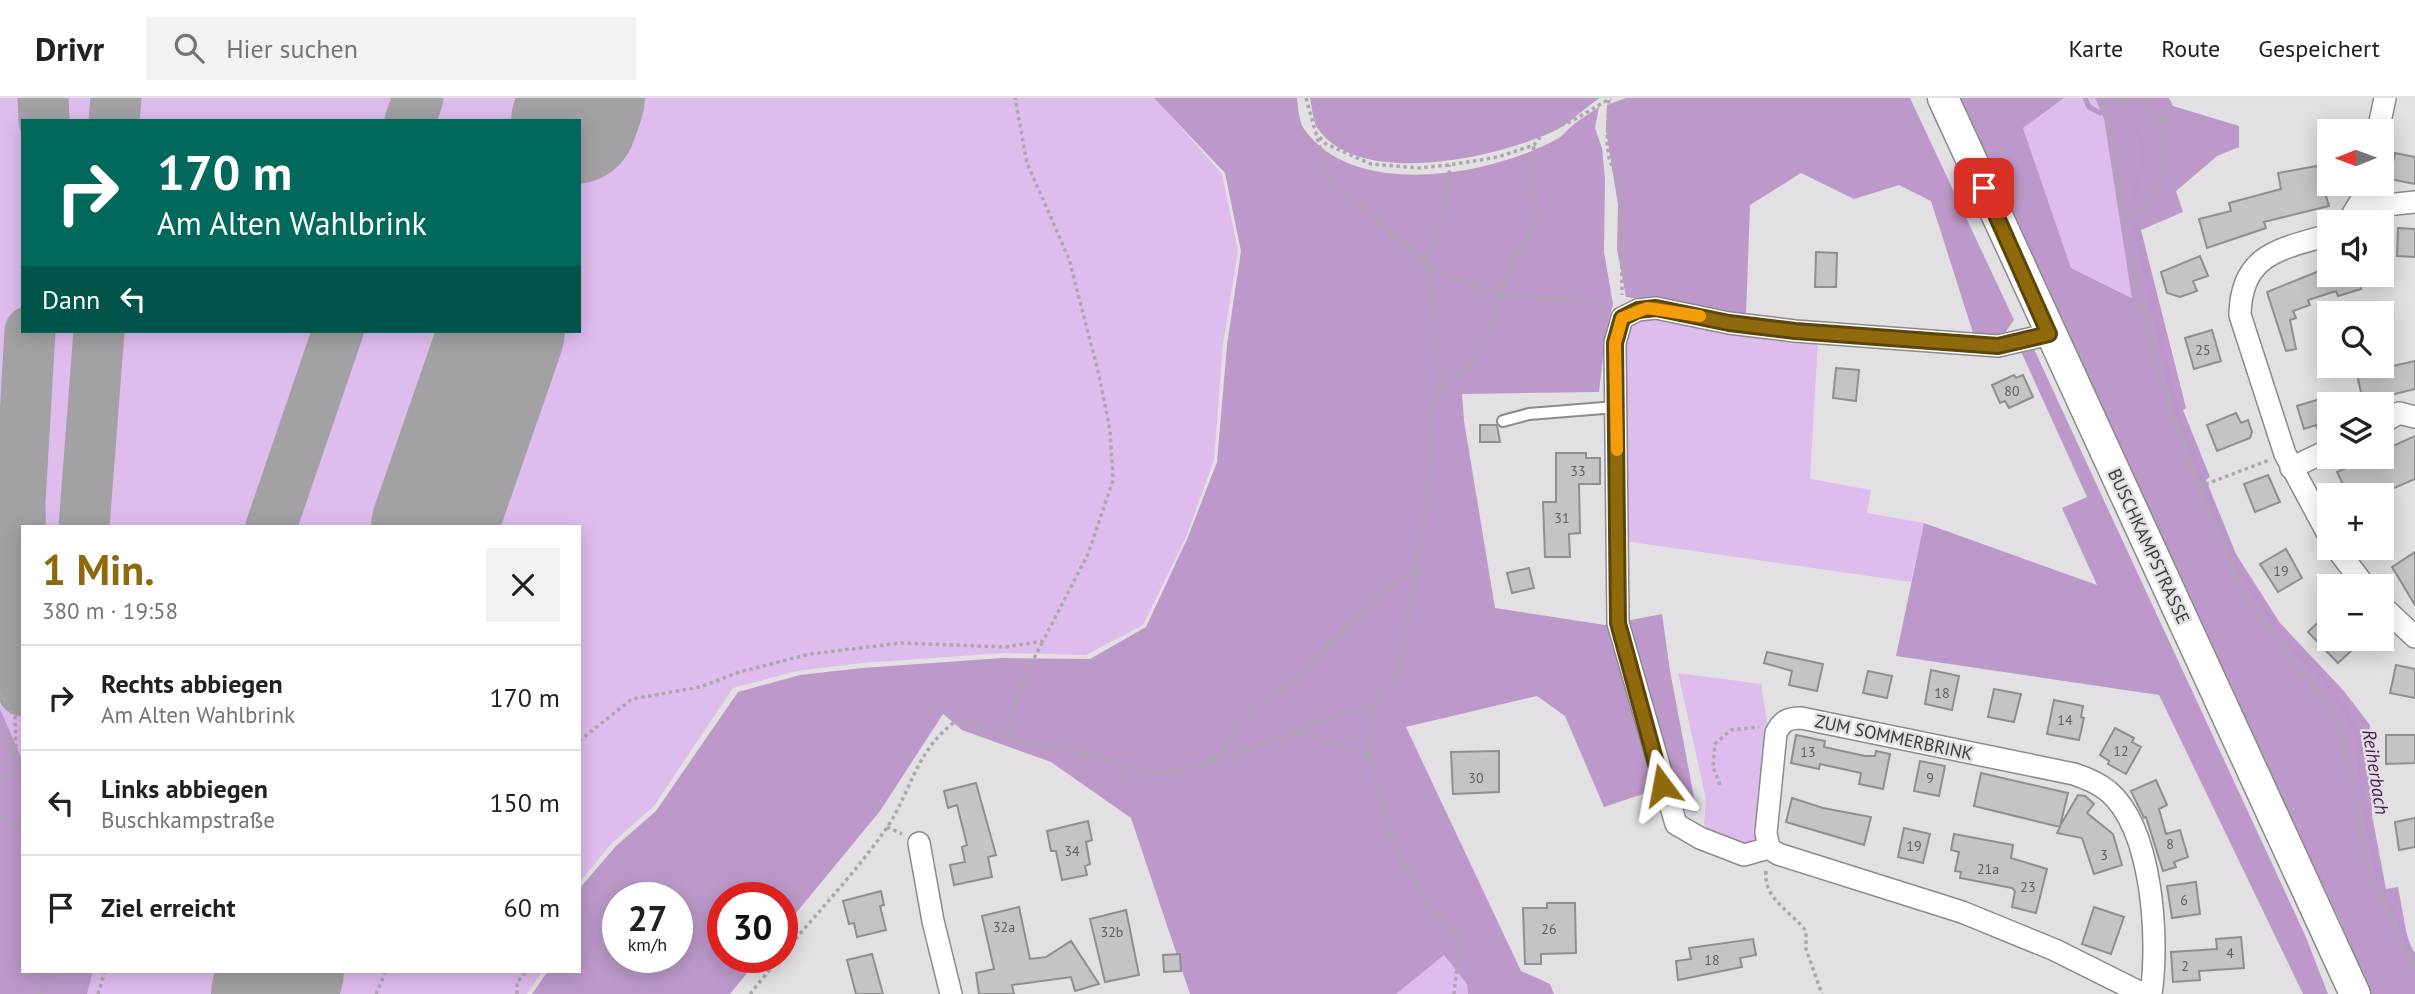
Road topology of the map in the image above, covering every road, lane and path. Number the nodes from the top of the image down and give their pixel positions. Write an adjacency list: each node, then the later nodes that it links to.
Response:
1 (1015, 98): 37 (path)
2 (1306, 98): 11 (path)
3 (1610, 98): 12 (path); 21 (path)
4 (1943, 98): 22 (main road, BUSCHKAMPSTRASSE)
5 (2102, 98): 16 (path)
6 (2117, 98): 10 (path)
7 (2171, 98): 10 (path)
8 (2385, 98): 9 (street)
9 (2381, 119)
10 (2163, 121): 16 (path)
11 (1314, 131): 13 (path); 18 (path)
12 (1534, 145): 13 (path); 20 (path)
13 (1449, 165): 18 (path)
14 (2371, 196): 15 (street)
15 (2415, 202)
16 (2123, 216): 30 (path)
17 (2317, 239): 29 (street)
18 (1424, 261): 19 (path)
19 (1428, 269): 20 (path); 23 (path)
20 (1500, 295): 21 (path); 23 (path)
21 (1622, 318): 22 (street); 24 (street)
22 (2049, 334): 73 (main road, BUSCHKAMPSTRASSE)
23 (1439, 389): 33 (path)
24 (1616, 407): 27 (lane); 55 (street)
25 (2394, 414): 26 (street)
26 (2415, 417)
27 (1503, 421)
28 (2317, 453): 29 (street)
29 (2288, 461): 30 (path); 31 (street)
30 (2199, 487): 57 (path)
31 (2317, 514)
32 (2345, 560): 34 (street)
33 (1416, 567): 39 (path); 47 (path)
34 (2356, 574)
35 (2394, 617): 36 (street)
36 (2415, 637)
37 (1043, 641): 43 (path); 44 (path)
38 (0, 692): 46 (path)
39 (1376, 705): 41 (path); 45 (path)
40 (1777, 729): 51 (path); 55 (street); 72 (street, ZUM SOMMERBRINK)
41 (1295, 732): 45 (path); 47 (path)
42 (0, 736): 46 (path)
43 (1005, 737): 47 (path); 56 (path)
44 (581, 739)
45 (1368, 755): 69 (path)
46 (16, 758): 48 (path)
47 (1209, 763)
48 (21, 765)
49 (21, 769): 50 (path)
50 (0, 778)
51 (1720, 785)
52 (0, 816): 53 (path)
53 (21, 831)
54 (919, 843): 68 (street)
55 (1769, 848): 70 (path); 71 (street)
56 (798, 935)
57 (2415, 967)
58 (51, 973): 63 (path)
59 (104, 973): 64 (path)
60 (385, 973): 65 (path)
61 (525, 973): 66 (path)
62 (767, 973): 67 (path)
63 (40, 994)
64 (98, 994)
65 (376, 994)
66 (517, 994)
67 (750, 994)
68 (951, 994)
69 (1454, 994)
70 (1822, 994)
71 (2143, 994)
72 (2151, 994)
73 (2355, 994)

